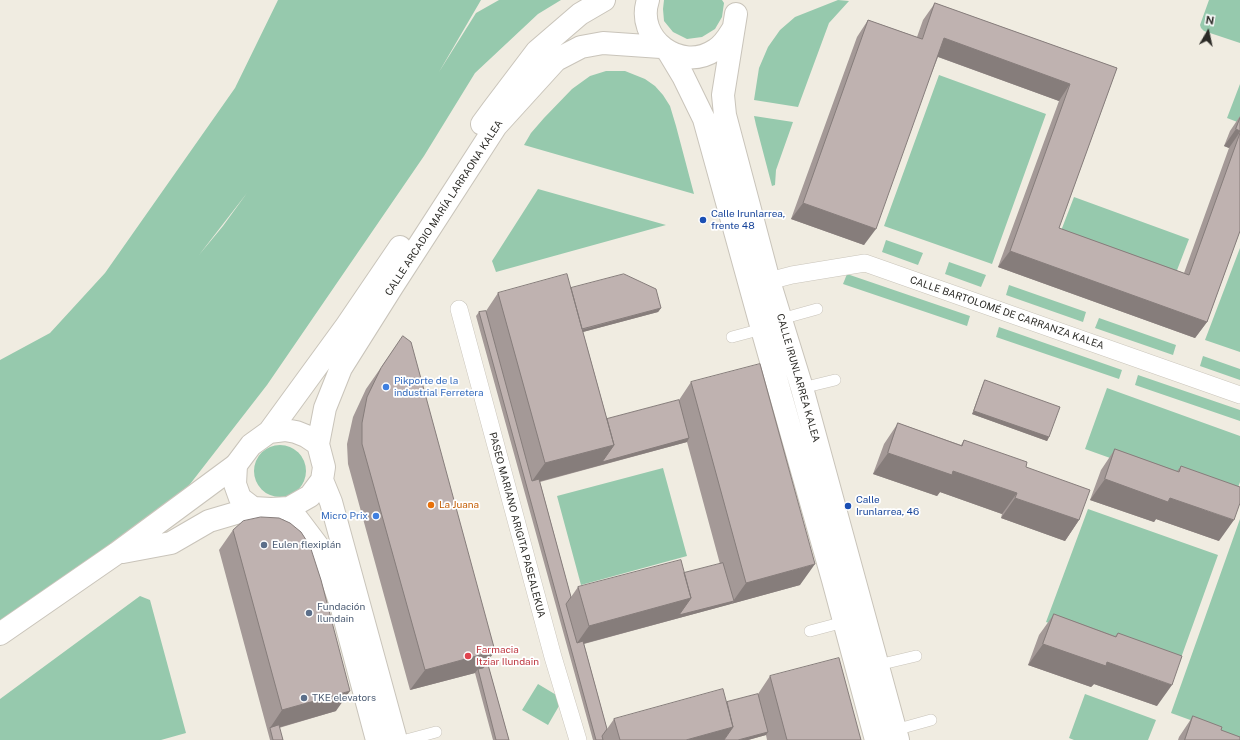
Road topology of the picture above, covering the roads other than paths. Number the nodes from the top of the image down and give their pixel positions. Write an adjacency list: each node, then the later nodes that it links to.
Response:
1 (604, 0): 14 (street, CALLE ARCADIO MARÍA LARRAONA KALEA)
2 (648, 0): 4 (street)
3 (735, 7): 4 (street, CALLE ARCADIO MARÍA LARRAONA KALEA); 5 (street, CALLE IRUNLARREA KALEA)
4 (664, 49): 9 (street); 15 (street, CALLE ARCADIO MARÍA LARRAONA KALEA)
5 (770, 281): 8 (street, CALLE IRUNLARREA KALEA); 13 (street, CALLE BARTOLOMÉ DE CARRANZA KALEA)
6 (459, 309): 32 (street, PASEO MARIANO ARIGITA PASEALEKUA)
7 (817, 309): 8 (lane)
8 (781, 319): 12 (street, CALLE IRUNLARREA KALEA)
9 (762, 329): 10 (lane); 21 (street)
10 (732, 337)
11 (835, 380): 12 (lane)
12 (802, 388): 25 (street, CALLE IRUNLARREA KALEA)
13 (1240, 395)
14 (269, 432): 15 (street); 16 (street)
15 (318, 444): 17 (street)
16 (236, 465): 18 (street); 20 (street)
17 (322, 480): 19 (street); 30 (street)
18 (253, 508): 19 (street); 20 (street)
19 (289, 508): 29 (street)
20 (118, 553): 23 (street)
21 (844, 622): 22 (lane); 33 (street)
22 (810, 631)
23 (0, 634)
24 (916, 656): 25 (lane)
25 (878, 665): 28 (street, CALLE IRUNLARREA KALEA)
26 (931, 720): 28 (lane)
27 (436, 732): 31 (lane)
28 (896, 735)
29 (377, 740)
30 (396, 740)
31 (406, 740)
32 (578, 740)
33 (876, 740)

